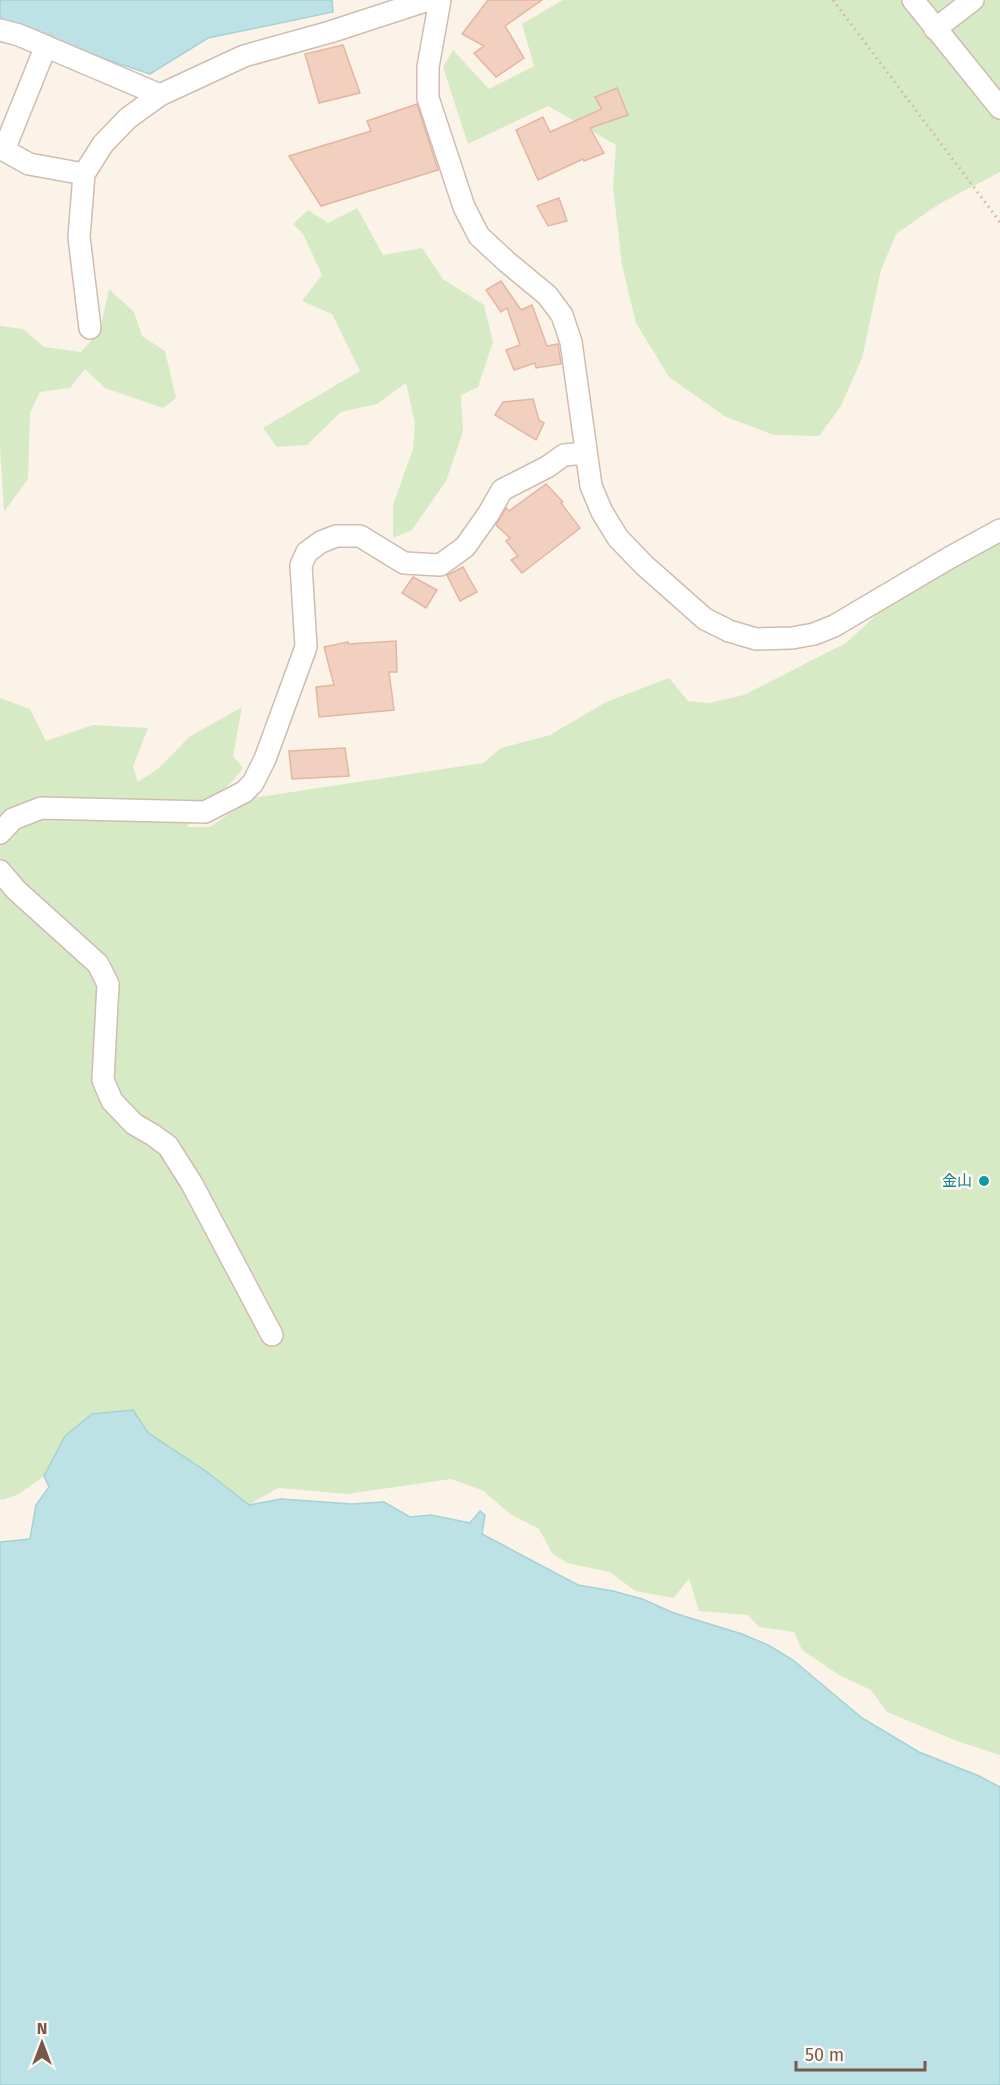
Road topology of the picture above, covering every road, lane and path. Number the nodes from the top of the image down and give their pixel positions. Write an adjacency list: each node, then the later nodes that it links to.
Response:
1 (428, 0): 9 (street)
2 (440, 0): 15 (street)
3 (833, 0): 13 (path)
4 (913, 0): 6 (street)
5 (974, 0): 6 (street)
6 (935, 29): 10 (street)
7 (0, 30): 8 (street)
8 (46, 46): 9 (street); 11 (street)
9 (160, 95): 12 (street)
10 (997, 99)
11 (2, 149): 12 (street)
12 (84, 174): 14 (street)
13 (1000, 222)
14 (90, 328)
15 (586, 453): 16 (street); 17 (street)
16 (1000, 530)
17 (0, 833)
18 (0, 871): 19 (street)
19 (272, 1335)

